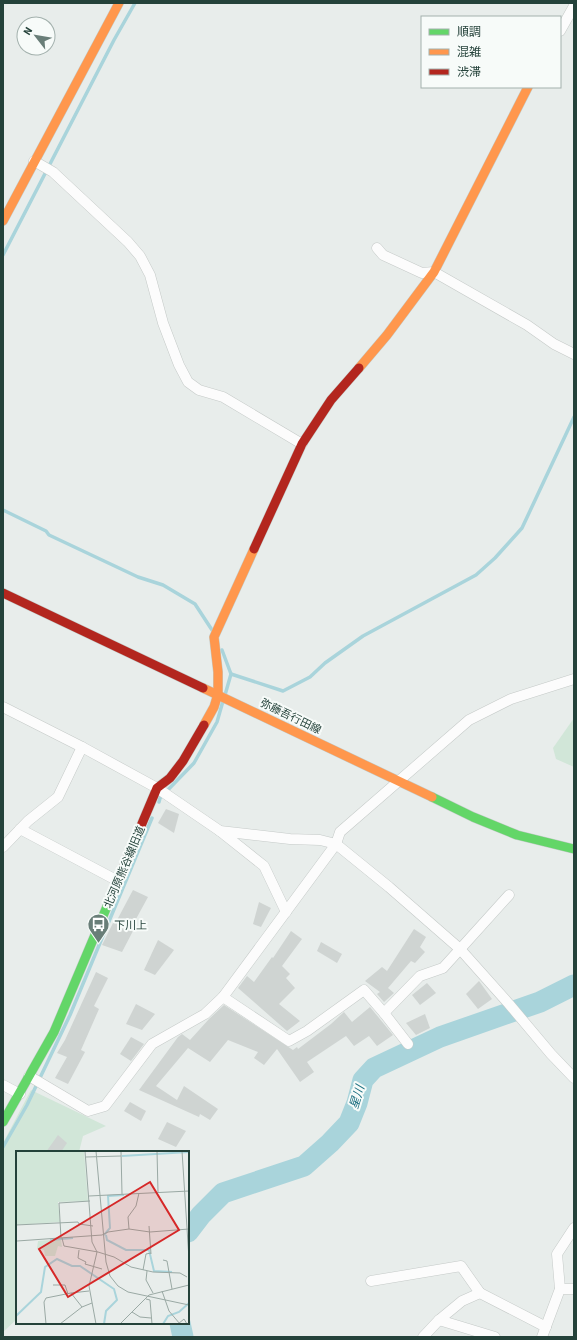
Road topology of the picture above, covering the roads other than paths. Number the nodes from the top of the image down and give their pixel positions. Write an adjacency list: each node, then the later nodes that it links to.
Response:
1 (119, 3): 5 (street)
2 (574, 6): 3 (street)
3 (561, 29)
4 (527, 88): 8 (street)
5 (34, 161): 6 (street); 10 (street)
6 (3, 221)
7 (377, 248): 8 (street)
8 (434, 272): 9 (street); 10 (street)
9 (574, 354)
10 (302, 444): 13 (street)
11 (3, 593): 13 (street, 弥藤吾行田線)
12 (574, 679): 16 (street)
13 (218, 694): 16 (street, 弥藤吾行田線); 17 (street)
14 (3, 707): 15 (street)
15 (82, 747): 17 (street); 18 (street)
16 (399, 781): 20 (street); 22 (street, 弥藤吾行田線)
17 (157, 788): 19 (street); 23 (street, 北河原熊谷線旧道)
18 (20, 829): 21 (street); 23 (street)
19 (220, 831): 20 (street); 25 (street)
20 (336, 844): 25 (street); 26 (street)
21 (3, 847)
22 (574, 849)
23 (118, 881): 30 (street, 北河原熊谷線旧道)
24 (509, 895): 26 (street)
25 (286, 912): 27 (street)
26 (460, 949): 28 (street); 31 (street)
27 (223, 997): 28 (street); 30 (street)
28 (384, 1013): 29 (street)
29 (408, 1044)
30 (29, 1076): 33 (street, 北河原熊谷線旧道)
31 (574, 1078)
32 (3, 1085): 33 (street)
33 (20, 1094): 34 (street, 北河原熊谷線旧道)
34 (3, 1122)
35 (574, 1228): 37 (street)
36 (371, 1281): 39 (street)
37 (560, 1289): 38 (street); 41 (street)
38 (574, 1289)
39 (480, 1293): 40 (street); 41 (street)
40 (439, 1320): 42 (street); 43 (street)
41 (546, 1326): 44 (street)
42 (423, 1337)
43 (495, 1337)
44 (542, 1337)

